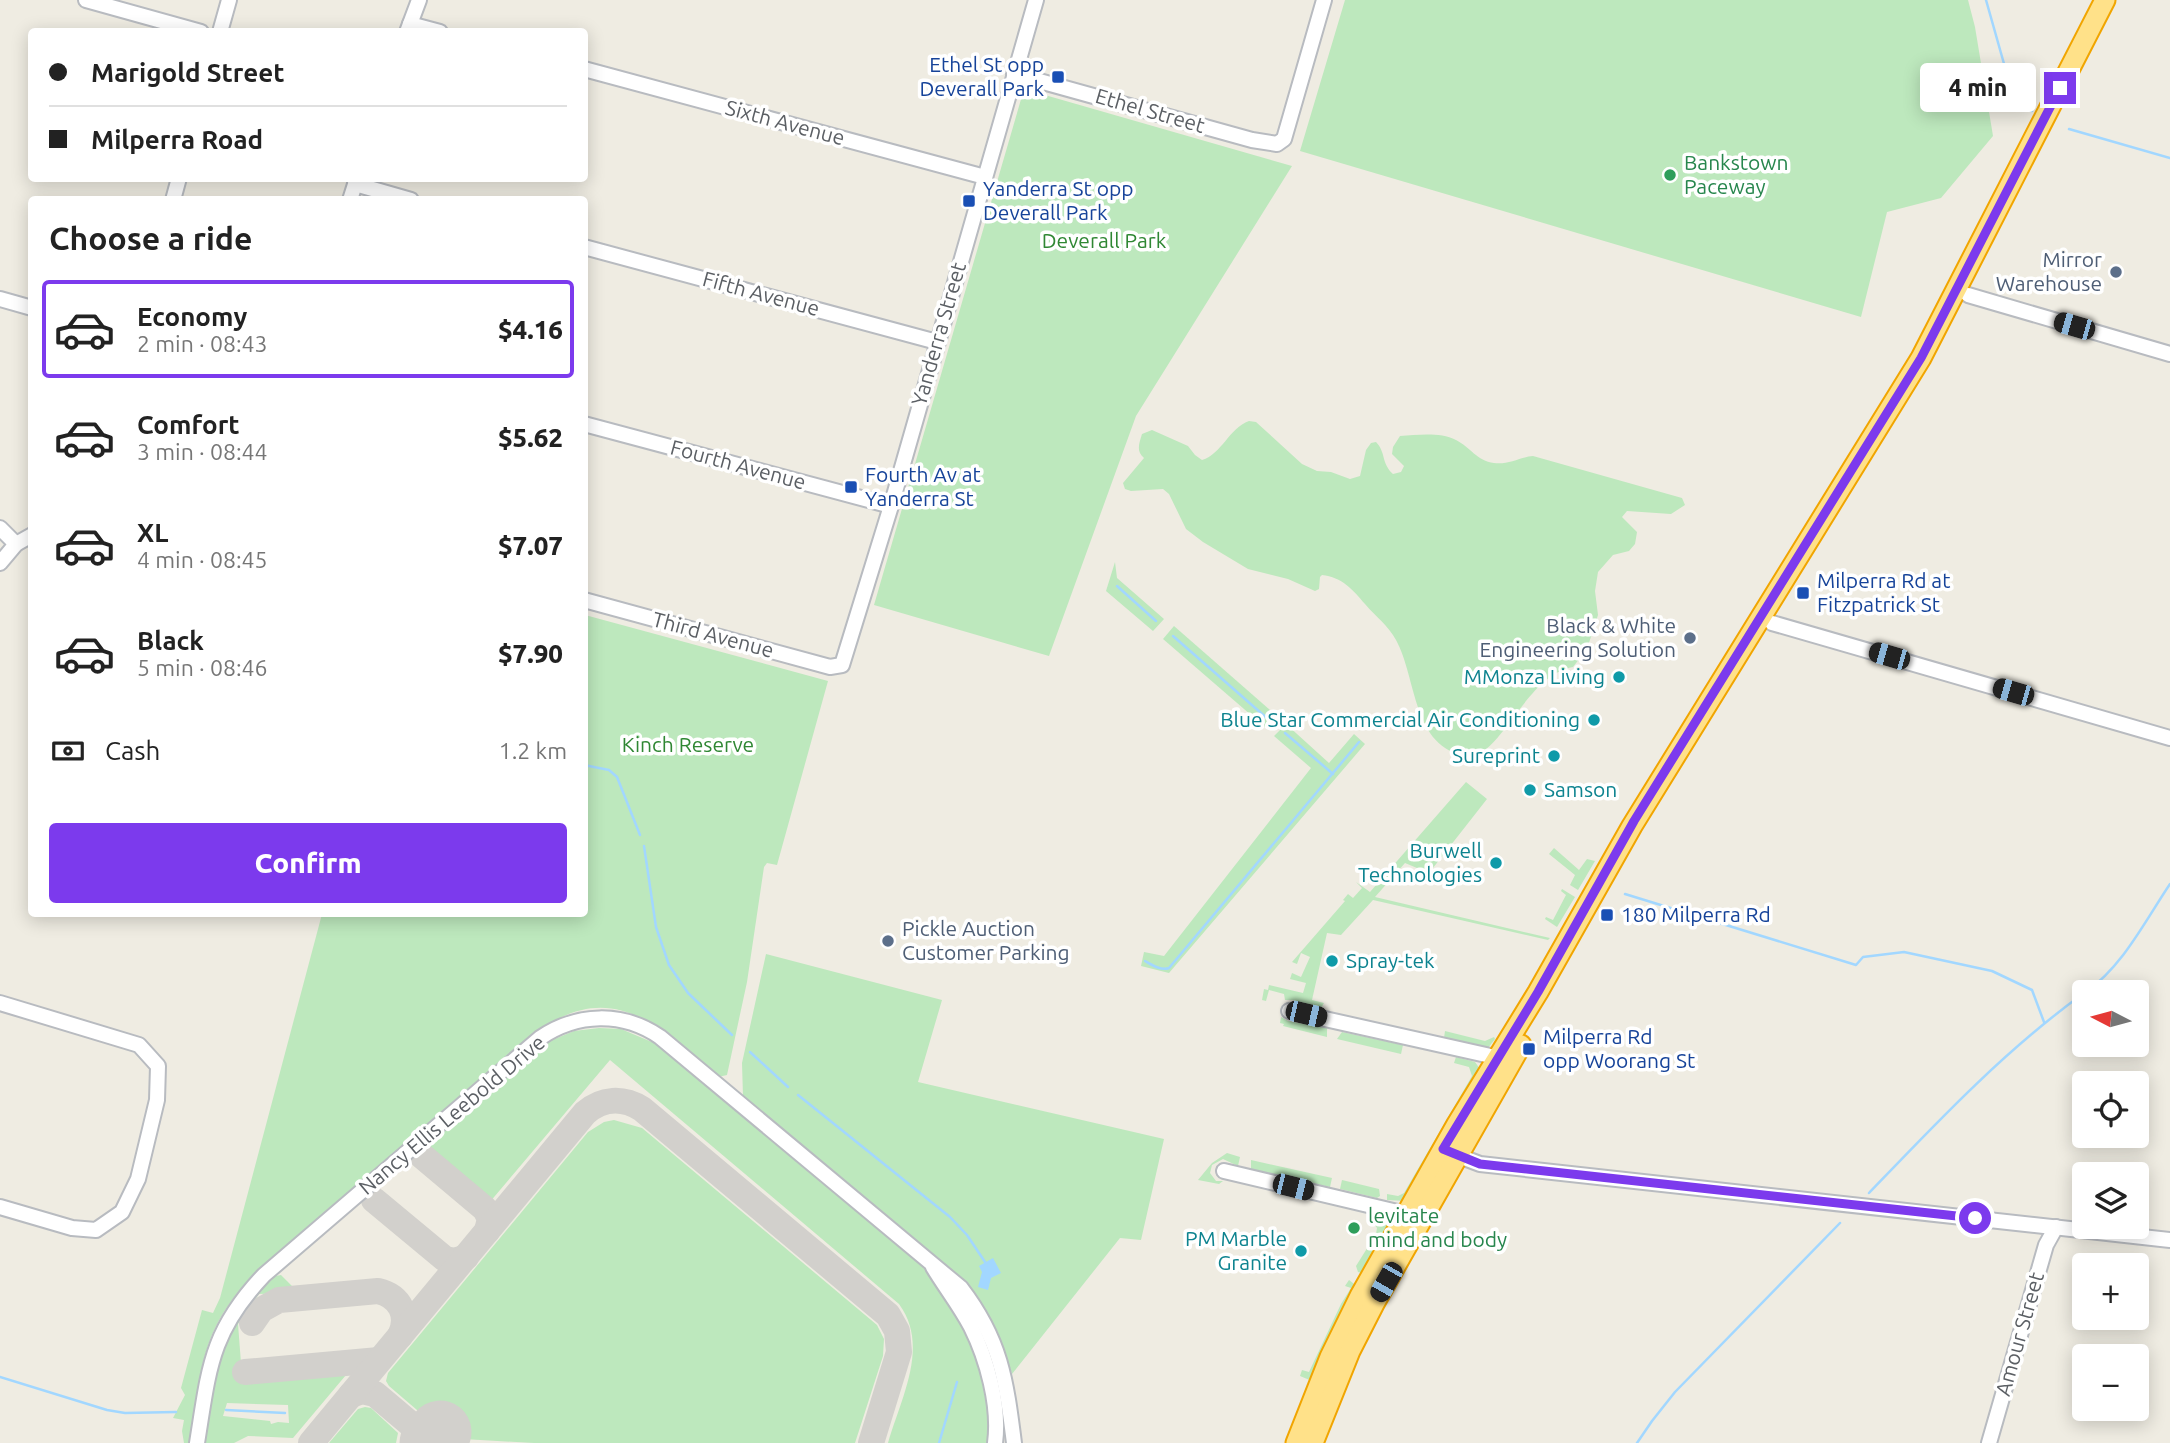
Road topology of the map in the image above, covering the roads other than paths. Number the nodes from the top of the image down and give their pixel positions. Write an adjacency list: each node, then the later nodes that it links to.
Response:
1 (86, 0): 8 (street)
2 (229, 0): 9 (street)
3 (419, 0): 10 (street)
4 (1035, 0): 12 (street, Yanderra Street)
5 (1324, 0): 12 (street, Ethel Street)
6 (2105, 0): 34 (highway)
7 (2119, 0): 17 (highway)
8 (187, 28)
9 (221, 28)
10 (409, 28)
11 (588, 70): 13 (street, Sixth Avenue)
12 (1014, 74): 13 (street, Yanderra Street)
13 (985, 177): 20 (street, Yanderra Street)
14 (359, 182): 15 (street)
15 (399, 196)
16 (588, 248): 20 (street, Fifth Avenue)
17 (1968, 295): 21 (street); 29 (highway)
18 (0, 299): 19 (street)
19 (28, 307)
20 (937, 342): 23 (street, Yanderra Street)
21 (2170, 354)
22 (588, 425): 23 (street, Fourth Avenue)
23 (891, 506): 30 (street, Yanderra Street)
24 (0, 527): 26 (street)
25 (28, 537): 26 (street)
26 (16, 544): 27 (street)
27 (0, 563)
28 (588, 601): 30 (street, Third Avenue)
29 (1772, 623): 31 (street); 34 (highway)
30 (841, 666)
31 (2170, 737)
32 (0, 1003): 37 (street)
33 (1289, 1011): 34 (street)
34 (1506, 1059): 35 (highway)
35 (1451, 1153): 38 (highway); 39 (street); 46 (highway)
36 (1224, 1171): 38 (street)
37 (0, 1207)
38 (1406, 1214): 45 (highway)
39 (2056, 1227): 40 (street); 47 (street, Amour Street)
40 (2170, 1240)
41 (932, 1265): 42 (street, Nancy Ellis Leebold Drive); 43 (street, Nancy Ellis Leebold Drive); 44 (street, Nancy Ellis Leebold Drive)
42 (197, 1443)
43 (995, 1443)
44 (1014, 1443)
45 (1296, 1443)
46 (1312, 1443)
47 (1989, 1443)

